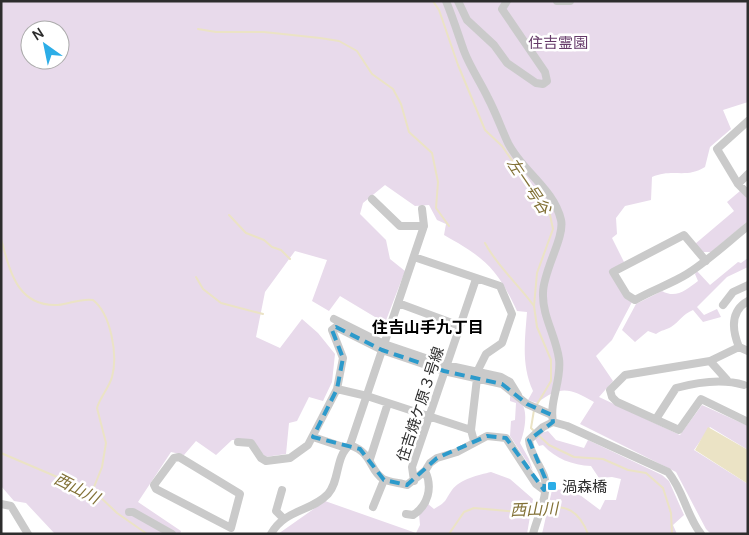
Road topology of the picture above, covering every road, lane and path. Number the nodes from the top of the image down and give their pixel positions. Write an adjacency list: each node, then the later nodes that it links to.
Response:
1 (446, 1): 35 (street)
2 (458, 1): 6 (street)
3 (507, 1): 6 (street)
4 (557, 1): 5 (street)
5 (570, 1)
6 (500, 5)
7 (748, 121): 9 (street)
8 (748, 174): 9 (street)
9 (738, 184): 10 (street)
10 (748, 194)
11 (372, 200): 13 (street)
12 (422, 209): 13 (street)
13 (424, 226): 15 (street)
14 (748, 226): 16 (street)
15 (414, 257): 17 (street); 20 (street)
16 (706, 261): 16 (street)
17 (476, 279): 23 (street, 住吉焼ケ原３号線); 29 (street)
18 (748, 285): 21 (street)
19 (748, 301): 25 (street)
20 (398, 303): 23 (street); 24 (street)
21 (723, 305)
22 (334, 319): 24 (street)
23 (460, 326): 28 (street, 住吉焼ケ原３号線)
24 (383, 347): 28 (street); 32 (street); 33 (street)
25 (739, 347): 26 (street); 27 (street)
26 (748, 351)
27 (710, 362): 30 (street); 37 (street)
28 (445, 368): 29 (street); 36 (street, 住吉焼ケ原３号線)
29 (477, 374): 35 (street); 39 (street)
30 (727, 380): 31 (street); 37 (street)
31 (744, 385)
32 (337, 389): 33 (street); 40 (street)
33 (367, 396): 34 (street); 43 (street)
34 (388, 403): 36 (street); 44 (street)
35 (550, 416): 49 (street); 60 (street)
36 (429, 417): 39 (street); 47 (street, 住吉焼ケ原３号線)
37 (656, 419): 38 (street)
38 (748, 422)
39 (471, 430): 41 (street)
40 (313, 437): 42 (street); 43 (street)
41 (474, 441): 45 (street); 49 (street)
42 (238, 442)
43 (348, 447): 44 (street); 54 (street)
44 (370, 459): 46 (street)
45 (425, 471): 47 (street); 53 (street)
46 (384, 480): 47 (street); 51 (street)
47 (414, 482)
48 (282, 490): 54 (street)
49 (544, 492): 59 (street)
50 (1, 504): 56 (street)
51 (373, 507)
52 (129, 512): 57 (street)
53 (406, 514)
54 (284, 518): 58 (street)
55 (230, 531): 55 (street)
56 (28, 534)
57 (172, 534)
58 (271, 534)
59 (533, 534)
60 (701, 534)

